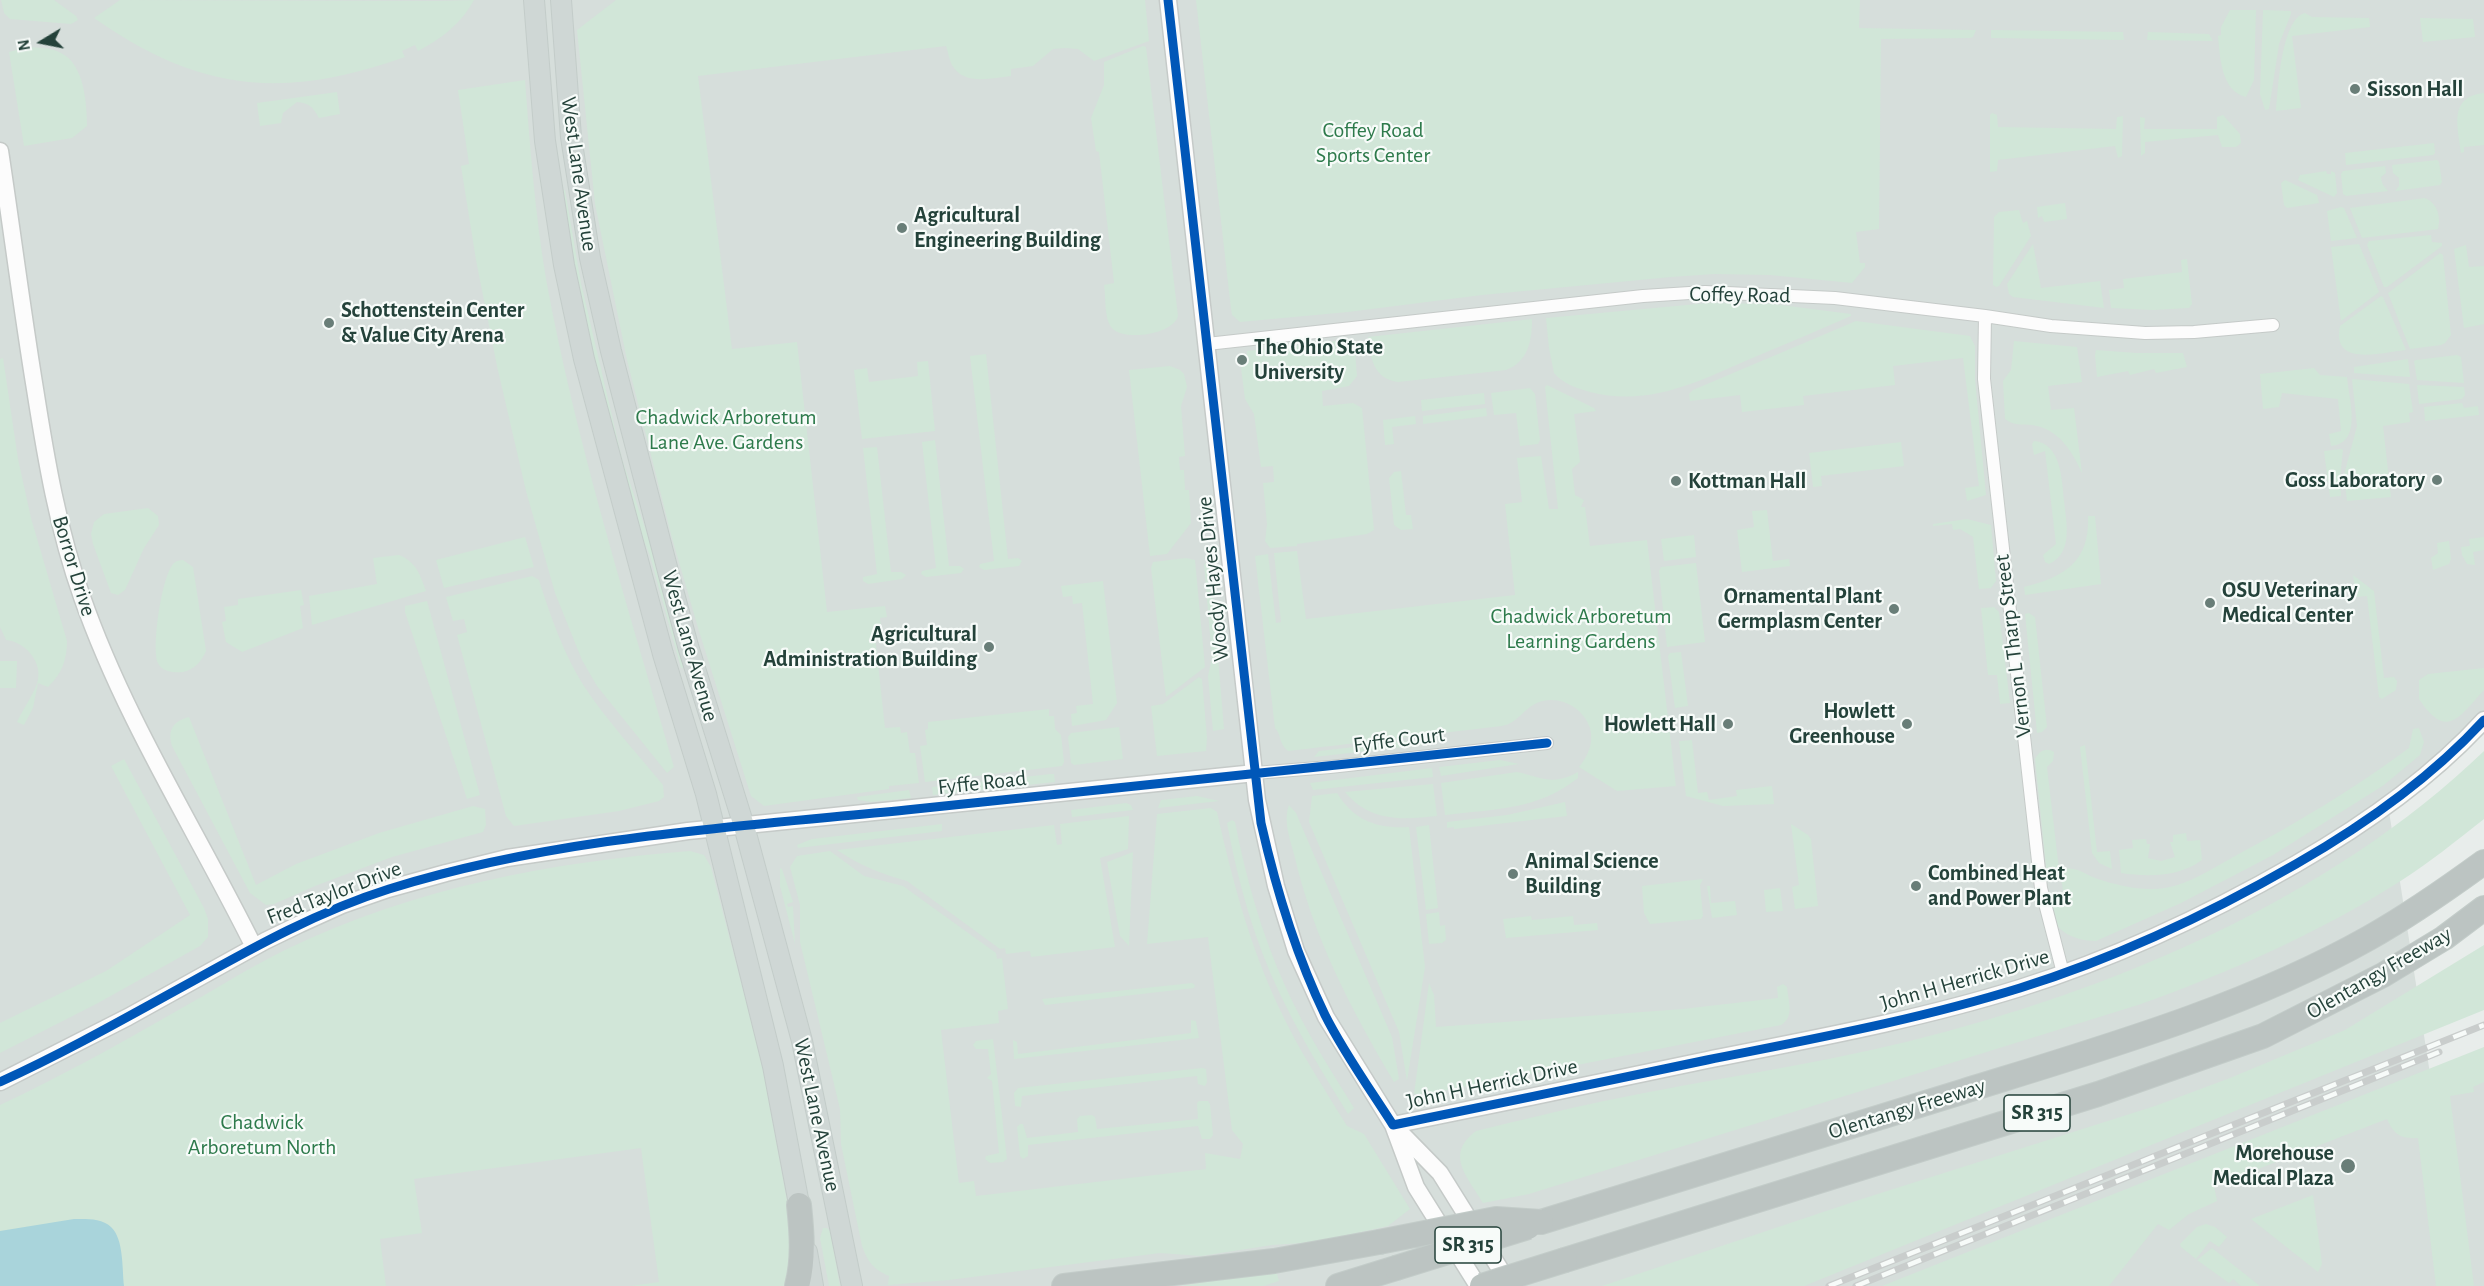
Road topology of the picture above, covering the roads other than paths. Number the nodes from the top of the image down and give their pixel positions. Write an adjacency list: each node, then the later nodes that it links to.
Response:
1 (534, 0): 12 (main road, West Lane Avenue)
2 (561, 0): 11 (main road, West Lane Avenue)
3 (1168, 0): 7 (street, Woody Hayes Drive)
4 (0, 151): 15 (street, Borror Drive)
5 (1985, 316): 6 (street, Coffey Road); 7 (street, Coffey Road); 16 (street, Vernon L Tharp Street)
6 (2273, 325)
7 (1207, 344): 10 (street, Woody Hayes Drive)
8 (2484, 720): 16 (street, John H Herrick Drive)
9 (1547, 743): 10 (street, Fyffe Court)
10 (1255, 773): 11 (street, Fyffe Road); 18 (street, Woody Hayes Drive)
11 (744, 826): 12 (street, Fyffe Road); 23 (main road, West Lane Avenue)
12 (713, 829): 15 (street, Fred Taylor Drive); 19 (main road, West Lane Avenue)
13 (2484, 862): 20 (highway, Olentangy Freeway / SR 315)
14 (2484, 908): 26 (highway, Olentangy Freeway / SR 315, bridge)
15 (254, 947): 17 (street, Fred Taylor Drive)
16 (2063, 973): 18 (street, John H Herrick Drive)
17 (0, 1082)
18 (1393, 1125): 26 (street, Woody Hayes Drive); 27 (street, Woody Hayes Drive)
19 (799, 1205): 21 (highway); 22 (main road, West Lane Avenue)
20 (1541, 1222): 24 (highway, bridge); 25 (highway, Olentangy Freeway / SR 315, bridge)
21 (797, 1286)
22 (813, 1286)
23 (852, 1286)
24 (1064, 1286)
25 (1338, 1286)
26 (1480, 1286)
27 (1510, 1286)

